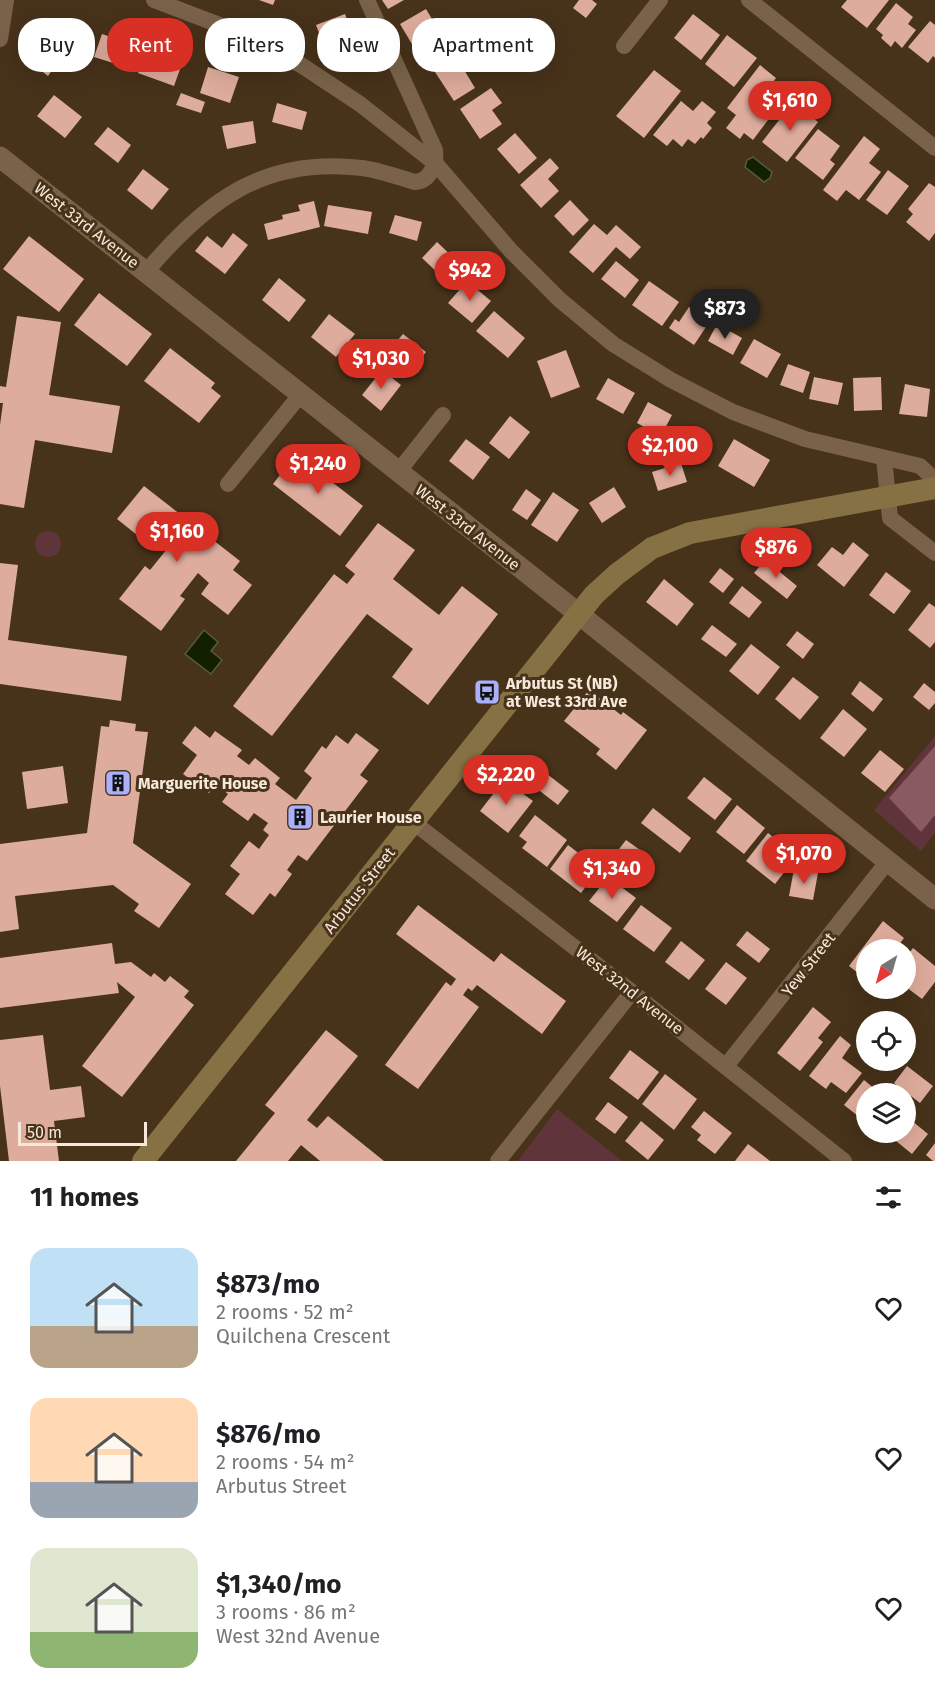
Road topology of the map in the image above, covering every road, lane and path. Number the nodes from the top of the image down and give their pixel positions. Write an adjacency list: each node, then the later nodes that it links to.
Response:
1 (6, 0): 6 (street)
2 (154, 0): 10 (street)
3 (367, 0): 10 (street)
4 (660, 0): 7 (street)
5 (748, 0): 8 (street)
6 (0, 39)
7 (624, 46)
8 (935, 148)
9 (0, 157): 11 (street, West 33rd Avenue)
10 (435, 164): 11 (street); 14 (street)
11 (146, 272): 12 (street, West 33rd Avenue)
12 (300, 394): 15 (street, West 33rd Avenue); 17 (street)
13 (443, 416): 15 (street)
14 (884, 458): 16 (street); 19 (street)
15 (398, 472): 21 (street, West 33rd Avenue)
16 (935, 480)
17 (228, 484)
18 (935, 488): 19 (main road, Arbutus Street)
19 (888, 497): 20 (street); 21 (main road, Arbutus Street)
20 (935, 553)
21 (579, 615): 22 (main road, Arbutus Street); 23 (street, West 33rd Avenue)
22 (413, 822): 25 (street, West 32nd Avenue); 27 (main road, Arbutus Street)
23 (888, 861): 24 (street, West 33rd Avenue); 26 (street, Yew Street)
24 (935, 899)
25 (632, 992): 26 (street, West 32nd Avenue); 28 (street)
26 (726, 1066): 29 (street, West 32nd Avenue)
27 (143, 1161)
28 (498, 1161)
29 (844, 1161)

